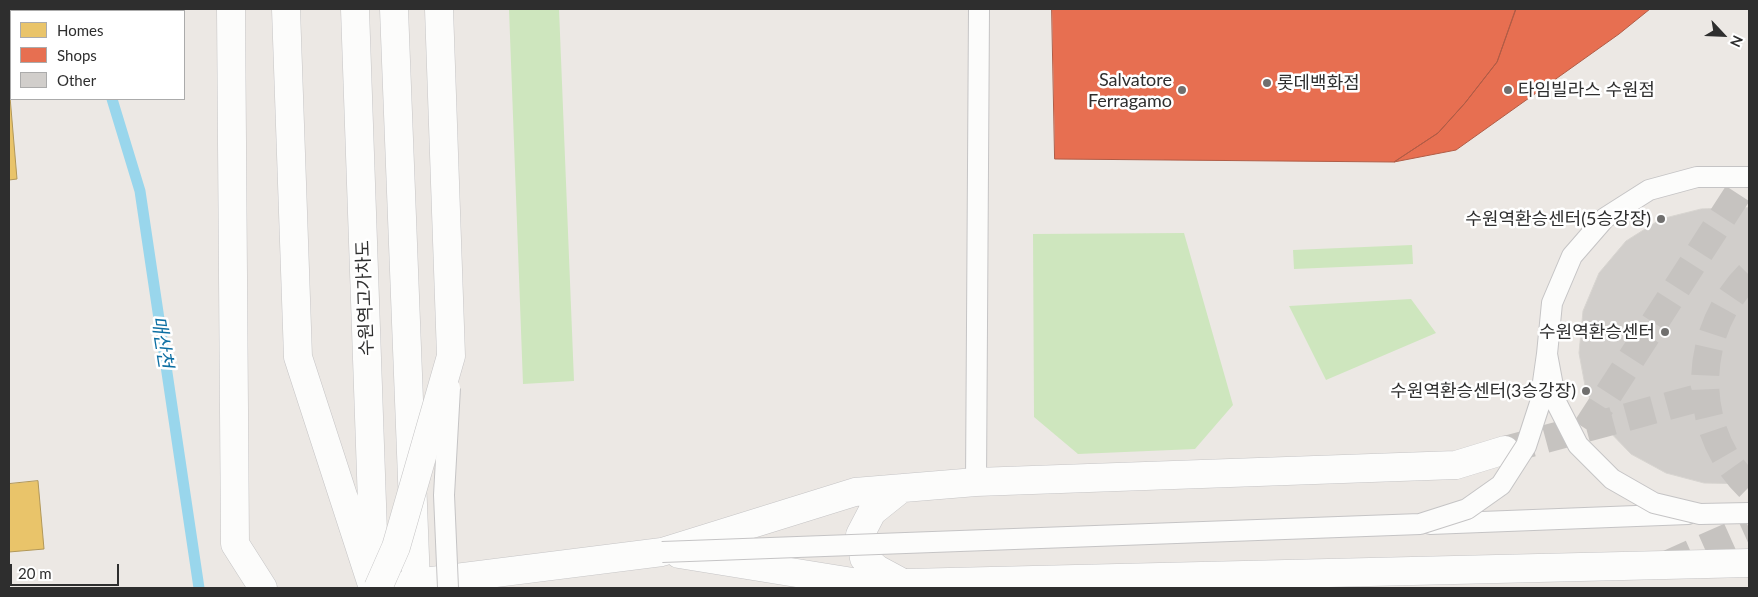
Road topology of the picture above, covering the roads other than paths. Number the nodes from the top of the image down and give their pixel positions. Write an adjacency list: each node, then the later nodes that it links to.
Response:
1 (231, 9): 20 (main road)
2 (286, 9): 21 (main road)
3 (354, 9): 21 (main road, 수원역고가차도)
4 (394, 9): 19 (main road)
5 (439, 9): 9 (main road, bridge)
6 (978, 9): 11 (lane)
7 (1749, 177): 8 (lane, bridge)
8 (1547, 354): 14 (lane, bridge); 15 (lane, bridge)
9 (451, 356): 21 (main road, bridge); 22 (lane, bridge)
10 (1505, 450): 11 (main road)
11 (976, 482): 12 (main road)
12 (902, 488): 16 (main road); 18 (main road)
13 (1749, 513): 14 (lane, bridge)
14 (1700, 514): 15 (lane, bridge)
15 (1420, 524): 16 (lane, bridge)
16 (662, 552): 18 (main road); 19 (main road)
17 (1749, 563): 18 (main road)
18 (903, 583)
19 (405, 586)
20 (263, 588)
21 (375, 588)
22 (448, 588)

